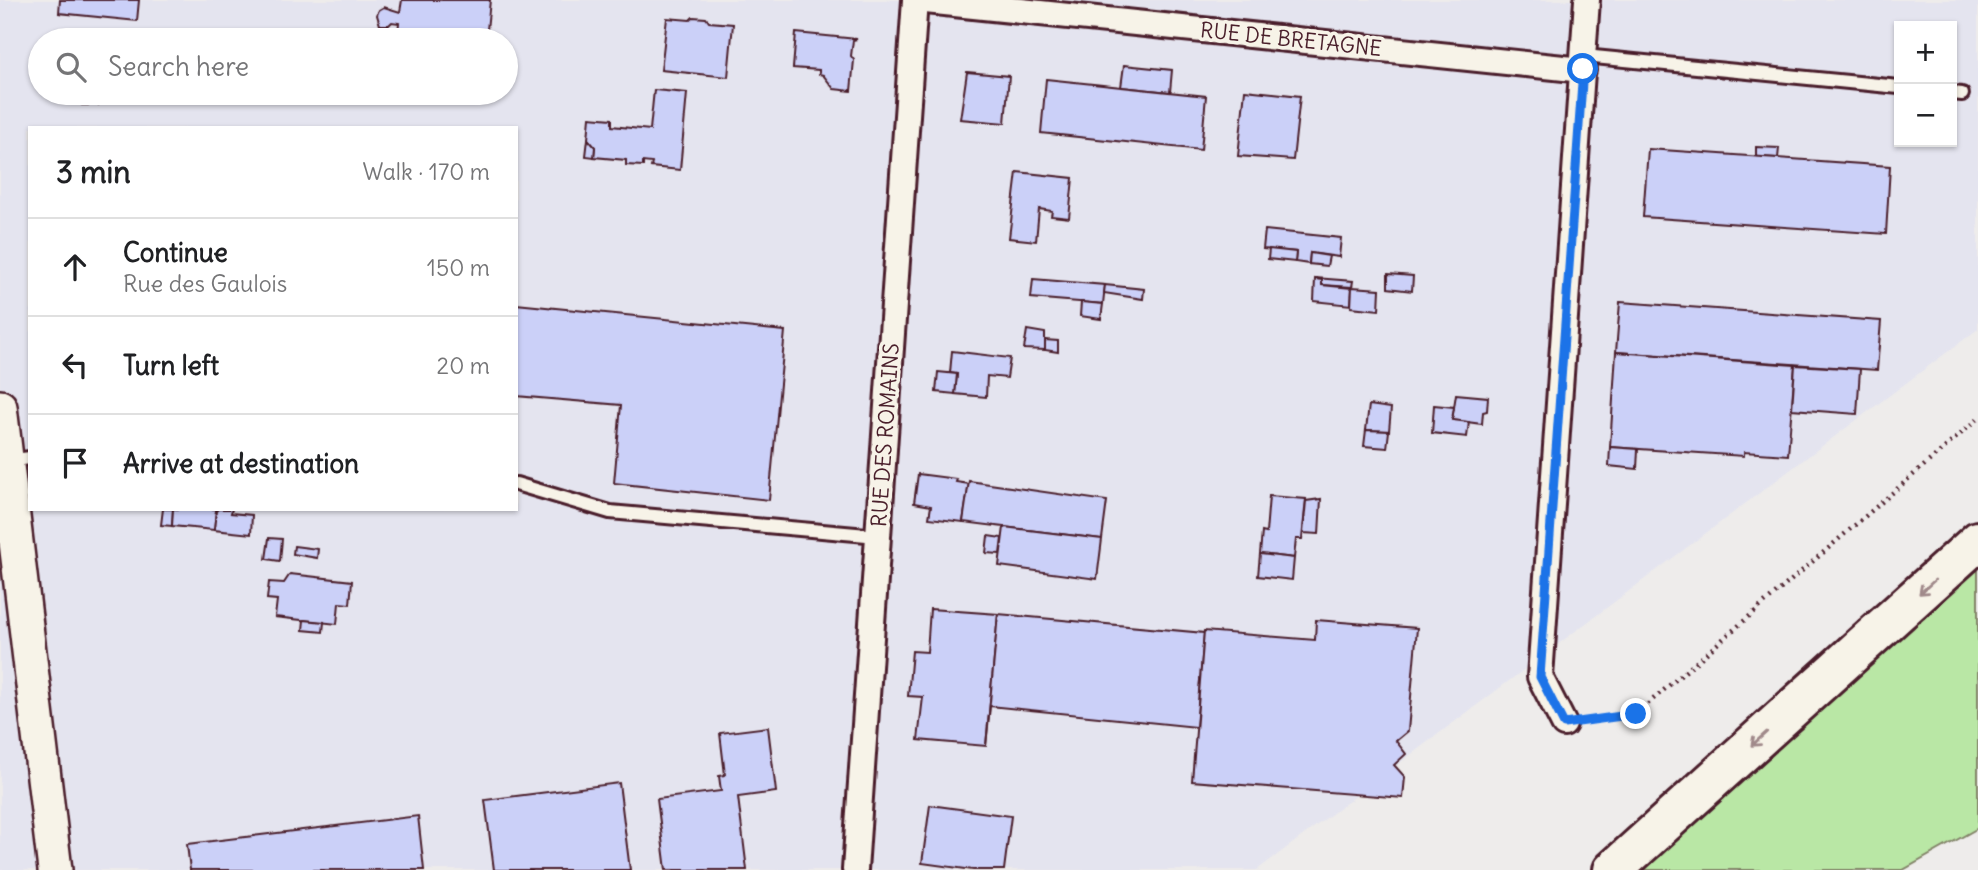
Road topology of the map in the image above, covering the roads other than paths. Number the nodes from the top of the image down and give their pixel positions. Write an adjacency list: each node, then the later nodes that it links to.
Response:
1 (915, 0): 3 (street, RUE DE BRETAGNE); 8 (street, RUE DES ROMAINS)
2 (1587, 0): 3 (street)
3 (1583, 63): 4 (lane); 10 (street)
4 (1894, 87)
5 (0, 407): 6 (main road)
6 (18, 460): 11 (main road)
7 (518, 485): 8 (lane)
8 (878, 536): 12 (street, RUE DES ROMAINS)
9 (1978, 541): 13 (highway, one-way to 13)
10 (1564, 724)
11 (55, 870)
12 (855, 870)
13 (1613, 870)

